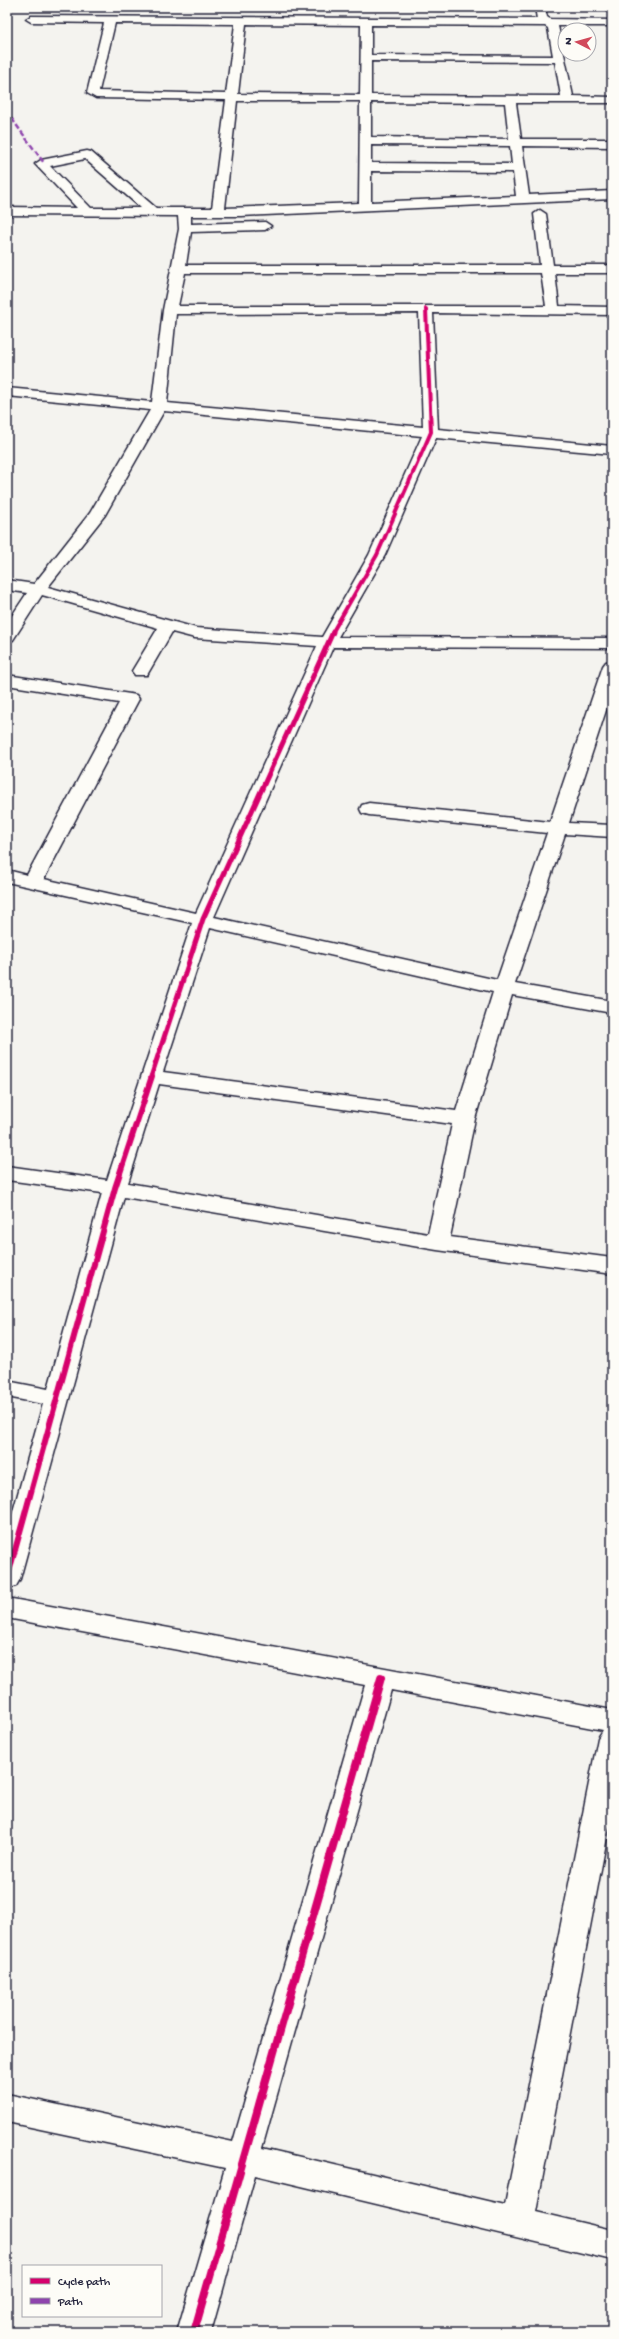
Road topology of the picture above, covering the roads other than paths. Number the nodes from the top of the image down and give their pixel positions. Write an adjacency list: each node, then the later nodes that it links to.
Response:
1 (87, 7): 5 (street)
2 (188, 7): 7 (street)
3 (540, 7): 10 (street)
4 (31, 19): 5 (street)
5 (84, 19): 6 (street)
6 (110, 19): 7 (street); 16 (street)
7 (186, 19): 8 (street)
8 (241, 20): 9 (street); 16 (street)
9 (366, 21): 10 (street); 13 (street)
10 (548, 22): 11 (street); 12 (street)
11 (612, 23)
12 (557, 45)
13 (366, 58): 14 (street); 17 (street)
14 (557, 59)
15 (561, 62): 19 (street)
16 (231, 97): 17 (street); 33 (street)
17 (365, 99): 18 (street); 21 (street)
18 (510, 100): 19 (street); 22 (street)
19 (568, 100): 20 (street)
20 (612, 100)
21 (365, 142): 22 (street); 24 (street)
22 (515, 142): 23 (street); 25 (street)
23 (612, 143)
24 (365, 167): 25 (street); 28 (street)
25 (519, 168): 27 (street)
26 (612, 195): 27 (street)
27 (523, 199): 28 (street)
28 (365, 207): 33 (street)
29 (86, 210): 30 (street); 31 (street); 31 (street)
30 (7, 211)
31 (152, 211): 32 (street)
32 (184, 212): 33 (street); 40 (street)
33 (218, 212)
34 (554, 213): 36 (street)
35 (524, 214): 36 (street)
36 (540, 214): 42 (street)
37 (7, 223): 38 (street)
38 (137, 223)
39 (279, 226): 40 (street)
40 (184, 228): 41 (street)
41 (179, 269): 42 (street); 45 (street)
42 (546, 269): 43 (street); 46 (street)
43 (612, 269)
44 (426, 309): 45 (street); 46 (street); 50 (street)
45 (170, 310): 49 (street)
46 (553, 310): 47 (street)
47 (612, 311)
48 (7, 392): 49 (street)
49 (159, 408): 50 (street); 53 (street)
50 (431, 432): 51 (street); 56 (street)
51 (612, 450)
52 (7, 585): 53 (street)
53 (38, 589): 54 (street); 55 (street)
54 (168, 625): 56 (street); 59 (street)
55 (7, 636)
56 (327, 642): 57 (street); 66 (street)
57 (612, 643)
58 (612, 666): 62 (street)
59 (141, 671)
60 (7, 680): 65 (street)
61 (369, 809): 62 (street)
62 (557, 828): 63 (street); 67 (street)
63 (612, 831)
64 (7, 876): 65 (street)
65 (33, 882): 66 (street)
66 (203, 919): 67 (street); 69 (street)
67 (504, 988): 68 (street); 70 (street)
68 (612, 1007)
69 (152, 1077): 70 (street); 72 (street)
70 (464, 1119): 73 (street)
71 (7, 1173): 72 (street)
72 (115, 1188): 73 (street); 76 (street)
73 (437, 1243): 74 (street)
74 (612, 1266)
75 (7, 1388): 76 (street)
76 (58, 1399): 77 (street)
77 (7, 1579)
78 (7, 1608): 79 (street)
79 (381, 1678): 80 (street); 83 (street)
80 (612, 1721)
81 (612, 1738): 84 (street)
82 (7, 2108): 83 (street)
83 (243, 2158): 84 (street); 86 (street)
84 (518, 2223): 85 (street)
85 (612, 2246)
86 (194, 2332)

